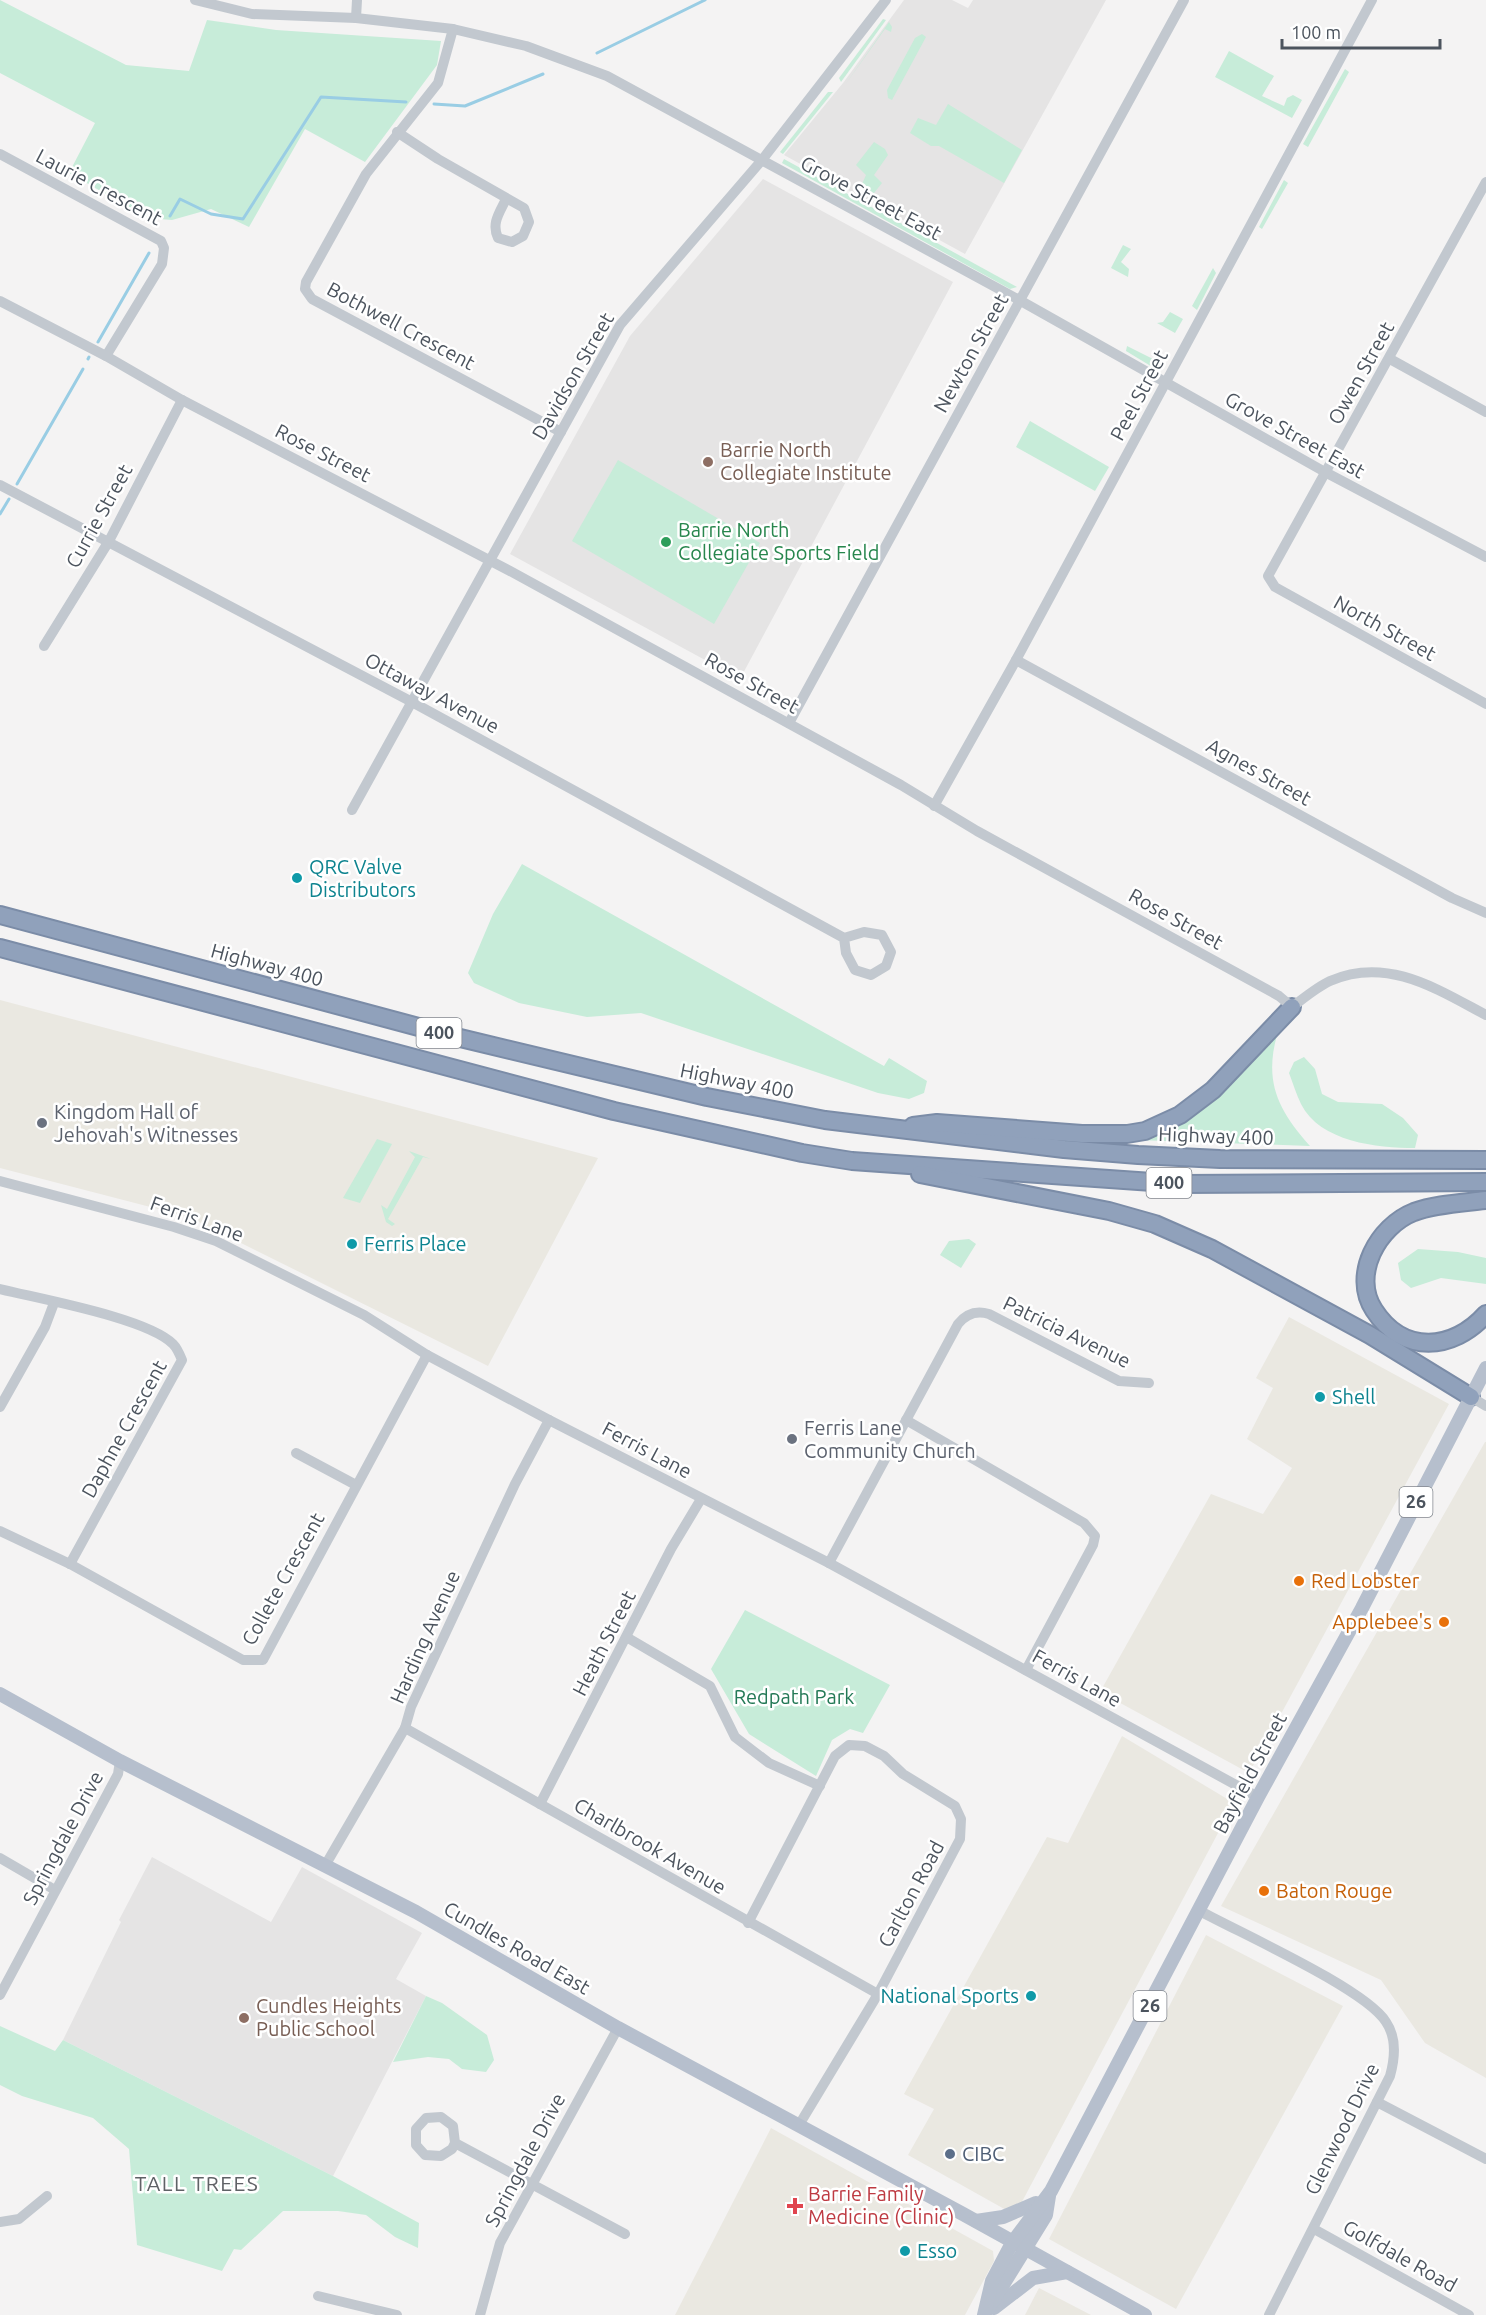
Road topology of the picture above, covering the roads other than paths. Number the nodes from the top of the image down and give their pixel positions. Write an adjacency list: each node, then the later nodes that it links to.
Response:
1 (195, 0): 6 (street, Grove Street East)
2 (357, 0): 6 (street)
3 (886, 0): 10 (street, Davidson Street)
4 (1184, 0): 14 (street, Newton Street)
5 (1372, 0): 17 (street, Peel Street)
6 (356, 18): 7 (street, Grove Street East)
7 (453, 29): 8 (street, Bothwell Crescent); 10 (street, Grove Street East)
8 (398, 132): 12 (street); 20 (street, Bothwell Crescent)
9 (0, 154): 15 (street, Laurie Crescent)
10 (762, 160): 14 (street, Grove Street East); 20 (street, Davidson Street)
11 (1486, 182): 16 (street, Owen Street)
12 (506, 199)
13 (0, 301): 15 (street, Rose Street)
14 (1021, 301): 17 (street, Grove Street East); 31 (street, Newton Street)
15 (106, 356): 18 (street, Rose Street)
16 (1390, 359): 19 (street); 21 (street, Owen Street)
17 (1165, 383): 21 (street, Grove Street East); 28 (street, Peel Street)
18 (182, 400): 23 (street, Currie Street); 25 (street, Rose Street)
19 (1486, 412)
20 (561, 432): 25 (street, Davidson Street)
21 (1325, 472): 24 (street, Grove Street East); 26 (street, Owen Street)
22 (0, 485): 23 (street, Ottaway Avenue)
23 (109, 542): 27 (street, Currie Street); 29 (street, Ottaway Avenue)
24 (1486, 557)
25 (491, 561): 29 (street, Davidson Street); 31 (street, Rose Street)
26 (1269, 581): 30 (street, North Street)
27 (44, 646)
28 (1016, 660): 32 (street, Peel Street); 34 (street, Agnes Street)
29 (412, 702): 33 (street, Davidson Street); 36 (street, Ottaway Avenue)
30 (1486, 705)
31 (789, 723): 32 (street, Rose Street)
32 (934, 806): 38 (street, Rose Street)
33 (352, 810)
34 (1486, 913)
35 (0, 915): 40 (highway, Highway 400 / 400)
36 (844, 938): 36 (street)
37 (0, 948): 42 (highway, 400)
38 (1292, 1007): 39 (street); 40 (highway)
39 (1486, 1015)
40 (882, 1129): 41 (highway, Highway 400 / 400)
41 (1486, 1160)
42 (852, 1161): 44 (highway, 400); 52 (highway)
43 (0, 1181): 49 (street, Ferris Lane)
44 (1486, 1182)
45 (1486, 1200): 48 (highway)
46 (0, 1289): 47 (street, Daphne Crescent)
47 (54, 1303): 54 (street); 62 (street, Daphne Crescent)
48 (1486, 1314)
49 (427, 1355): 55 (street, Ferris Lane); 58 (street, Collete Crescent)
50 (1486, 1368): 52 (main road, Bayfield Street / 26)
51 (1149, 1383): 56 (street, Patricia Avenue)
52 (1471, 1397): 53 (street); 69 (main road, Bayfield Street / 26)
53 (1486, 1406)
54 (0, 1407)
55 (549, 1420): 59 (street, Ferris Lane); 66 (street, Harding Avenue)
56 (906, 1420): 61 (street, Patricia Avenue); 64 (street)
57 (296, 1453): 58 (street)
58 (356, 1485): 62 (street, Collete Crescent)
59 (701, 1499): 61 (street, Ferris Lane); 63 (street, Heath Street)
60 (0, 1531): 62 (street, Collete Crescent)
61 (829, 1563): 64 (street, Ferris Lane)
62 (70, 1564)
63 (628, 1638): 68 (street); 70 (street, Heath Street)
64 (1026, 1670): 69 (street, Ferris Lane)
65 (0, 1694): 67 (main road, Cundles Road East)
66 (405, 1728): 70 (street, Charlbrook Avenue); 72 (street, Harding Avenue)
67 (120, 1761): 72 (main road, Cundles Road East); 73 (street, Springdale Drive)
68 (820, 1786): 75 (street, Carlton Road); 76 (street, Carlton Road)
69 (1258, 1797): 74 (main road, Bayfield Street / 26)
70 (540, 1804): 75 (street, Charlbrook Avenue)
71 (0, 1858): 73 (street)
72 (326, 1864): 78 (main road, Cundles Road East)
73 (56, 1890): 77 (street, Springdale Drive)
74 (1200, 1911): 79 (street, Glenwood Drive); 85 (main road, Bayfield Street / 26)
75 (748, 1923): 76 (street, Charlbrook Avenue)
76 (878, 1994): 80 (street, Carlton Road)
77 (0, 1995)
78 (618, 2028): 80 (main road, Cundles Road East); 83 (street, Springdale Drive)
79 (1377, 2102): 82 (street); 88 (street, Glenwood Drive)
80 (799, 2126): 86 (main road, Cundles Road East)
81 (455, 2143): 83 (street)
82 (1486, 2159)
83 (532, 2185): 89 (street); 95 (street, Springdale Drive)
84 (47, 2196): 87 (street)
85 (1048, 2196): 86 (main road); 90 (main road, Bayfield Street / 26); 91 (main road, Bayfield Street / 26)
86 (976, 2221): 90 (main road, Cundles Road East)
87 (0, 2222)
88 (1314, 2229): 98 (street, Glenwood Drive); 99 (street, Golfdale Road)
89 (625, 2234)
90 (1012, 2243): 91 (main road, Cundles Road East); 96 (main road, Bayfield Street / 26)
91 (1026, 2250): 92 (main road, Cundles Road East); 96 (main road, Bayfield Street / 26)
92 (1067, 2272): 96 (main road); 97 (main road, Cundles Road East)
93 (318, 2296): 94 (street)
94 (398, 2315)
95 (480, 2315)
96 (984, 2315)
97 (1145, 2315)
98 (1269, 2315)
99 (1469, 2315)

